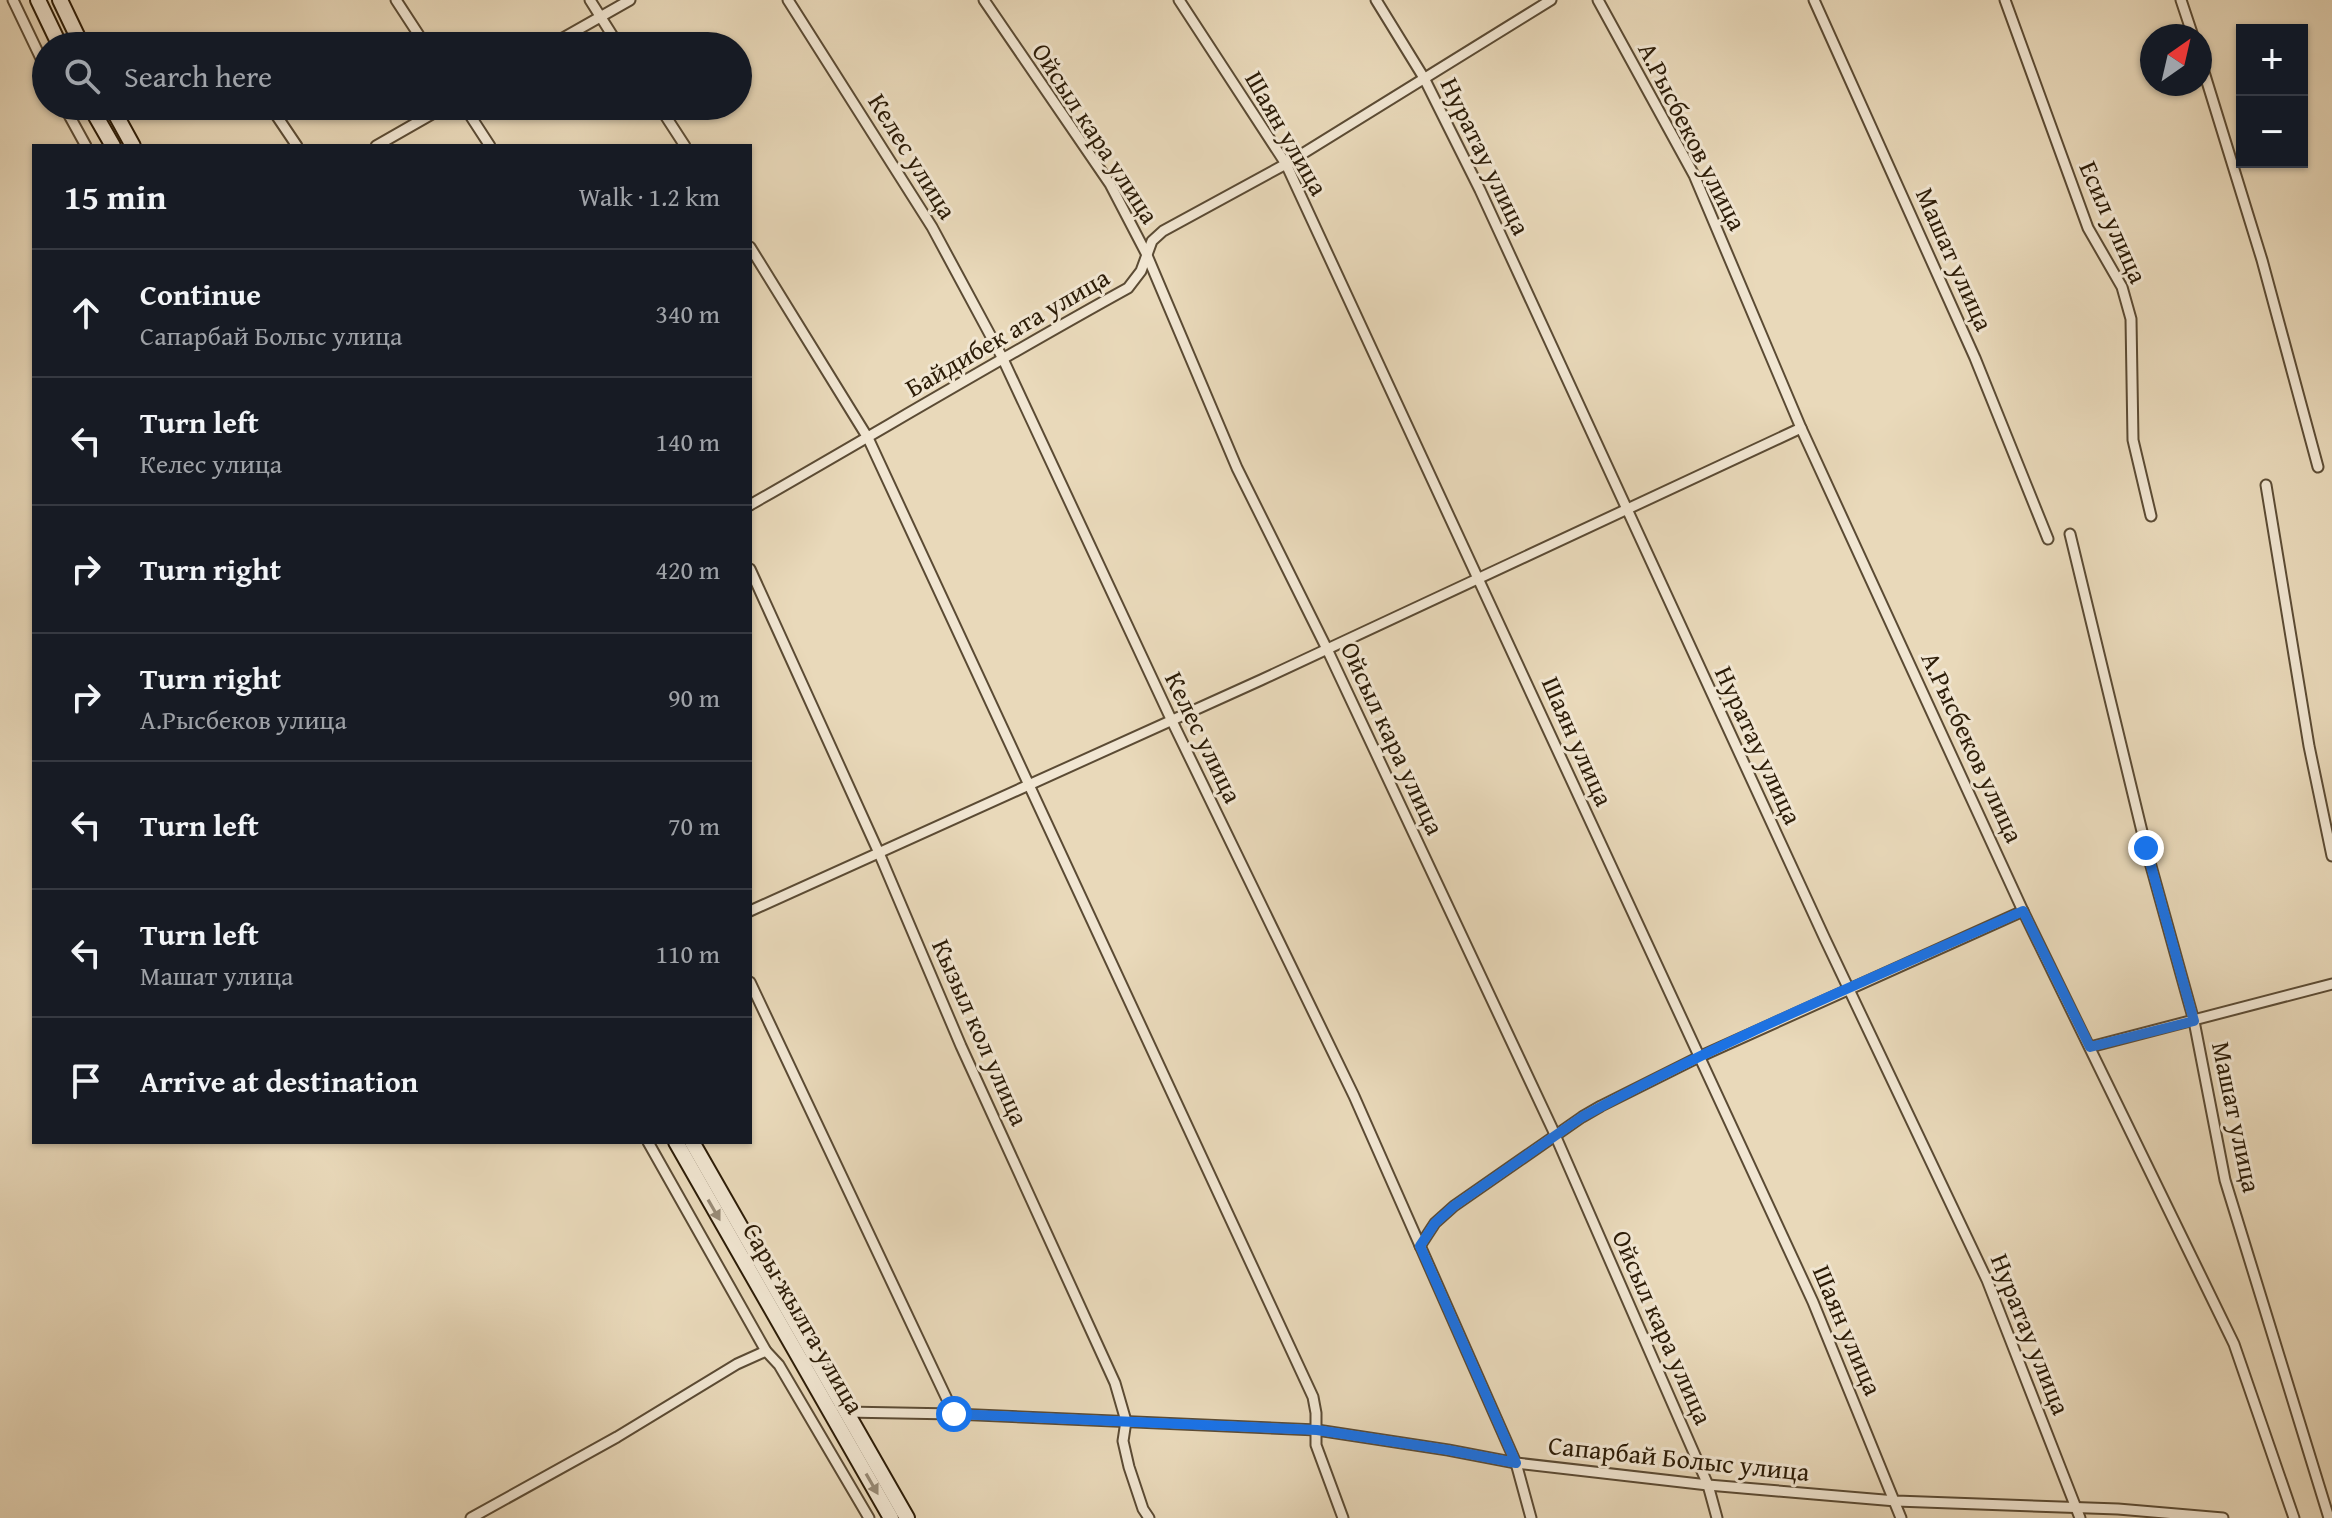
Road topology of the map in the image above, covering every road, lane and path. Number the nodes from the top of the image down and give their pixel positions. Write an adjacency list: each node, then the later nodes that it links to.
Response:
1 (13, 0): 23 (street)
2 (38, 0): 18 (main road)
3 (60, 0): 19 (main road)
4 (396, 0): 20 (street)
5 (590, 0): 16 (street)
6 (630, 0): 16 (street)
7 (788, 0): 43 (street, Келес улица)
8 (984, 0): 42 (street, Ойсыл кара улица)
9 (1179, 0): 40 (street, Шаян улица)
10 (1376, 0): 24 (street, Нуратау улица)
11 (1551, 0): 24 (street, Байдибек ата улица)
12 (1598, 0): 44 (street, А.Рысбеков улица)
13 (1814, 0): 52 (street, Машат улица)
14 (2005, 0): 50 (street, Есил улица)
15 (2181, 0): 17 (street)
16 (600, 16): 21 (street); 22 (street)
17 (2189, 24)
18 (53, 32)
19 (75, 32)
20 (417, 32)
21 (573, 32)
22 (610, 32)
23 (32, 40)
24 (1424, 78): 40 (street, Байдибек ата улица); 49 (street, Нуратау улица)
25 (2211, 96): 46 (street)
26 (72, 120): 33 (street)
27 (98, 120): 34 (main road)
28 (119, 120): 35 (main road)
29 (279, 120): 36 (street)
30 (422, 120): 37 (street)
31 (473, 120): 38 (street)
32 (668, 120): 39 (street)
33 (85, 144)
34 (112, 144)
35 (132, 144)
36 (296, 144)
37 (380, 144)
38 (489, 144)
39 (684, 144)
40 (1286, 164): 42 (street, Байдибек ата улица); 54 (street, Шаян улица)
41 (752, 250): 45 (street)
42 (1146, 253): 43 (street, Байдибек ата улица); 55 (street, Ойсыл кара улица)
43 (1002, 357): 45 (street, Байдибек ата улица); 56 (street, Келес улица)
44 (1801, 428): 49 (street); 61 (street, А.Рысбеков улица)
45 (868, 438): 48 (street, Байдибек ата улица); 57 (street)
46 (2318, 467)
47 (2266, 485): 59 (street)
48 (752, 504)
49 (1626, 510): 54 (street); 64 (street, Нуратау улица)
50 (2151, 516)
51 (2070, 534): 65 (street, Машат улица)
52 (2048, 539)
53 (752, 573): 58 (street, Кызыл кол улица)
54 (1478, 580): 55 (street); 67 (street, Шаян улица)
55 (1327, 649): 56 (street); 68 (street, Ойсыл кара улица)
56 (1171, 719): 57 (street); 72 (street, Келес улица)
57 (1029, 784): 58 (street); 77 (street)
58 (879, 853): 60 (street); 76 (street, Кызыл кол улица)
59 (2332, 856)
60 (752, 910)
61 (2023, 911): 64 (street); 66 (street, А.Рысбеков улица)
62 (2332, 984): 65 (street)
63 (752, 986): 75 (street)
64 (1848, 989): 67 (street); 81 (street, Нуратау улица)
65 (2194, 1021): 66 (street); 94 (street, Машат улица)
66 (2090, 1047): 93 (street, А.Рысбеков улица)
67 (1699, 1057): 68 (street); 80 (street, Шаян улица)
68 (1555, 1136): 72 (street); 79 (street, Ойсыл кара улица)
69 (649, 1144): 73 (street)
70 (677, 1144): 84 (main road, Сары жылга улица, one-way to 84)
71 (693, 1144): 74 (main road, Сары жылга улица)
72 (1420, 1246): 78 (street, Келес улица)
73 (766, 1351): 82 (street); 83 (street)
74 (845, 1412): 75 (street, Сапарбай Болыс улица); 85 (main road, Сары жылга улица)
75 (954, 1414): 76 (street, Сапарбай Болыс улица)
76 (1126, 1421): 77 (street, Сапарбай Болыс улица); 86 (street, Кызыл кол улица)
77 (1317, 1430): 78 (street, Сапарбай Болыс улица); 87 (street)
78 (1516, 1463): 79 (street, Сапарбай Болыс улица); 88 (street, Келес улица)
79 (1708, 1485): 80 (street, Сапарбай Болыс улица); 89 (street, Ойсыл кара улица)
80 (1896, 1501): 81 (street, Сапарбай Болыс улица); 90 (street, Шаян улица)
81 (2077, 1507): 91 (street, Нуратау улица); 92 (street, Сапарбай Болыс улица)
82 (471, 1518)
83 (869, 1518)
84 (891, 1518)
85 (907, 1518)
86 (1149, 1518)
87 (1343, 1518)
88 (1531, 1518)
89 (1717, 1518)
90 (1901, 1518)
91 (2080, 1518)
92 (2223, 1518)
93 (2294, 1518)
94 (2329, 1518)

